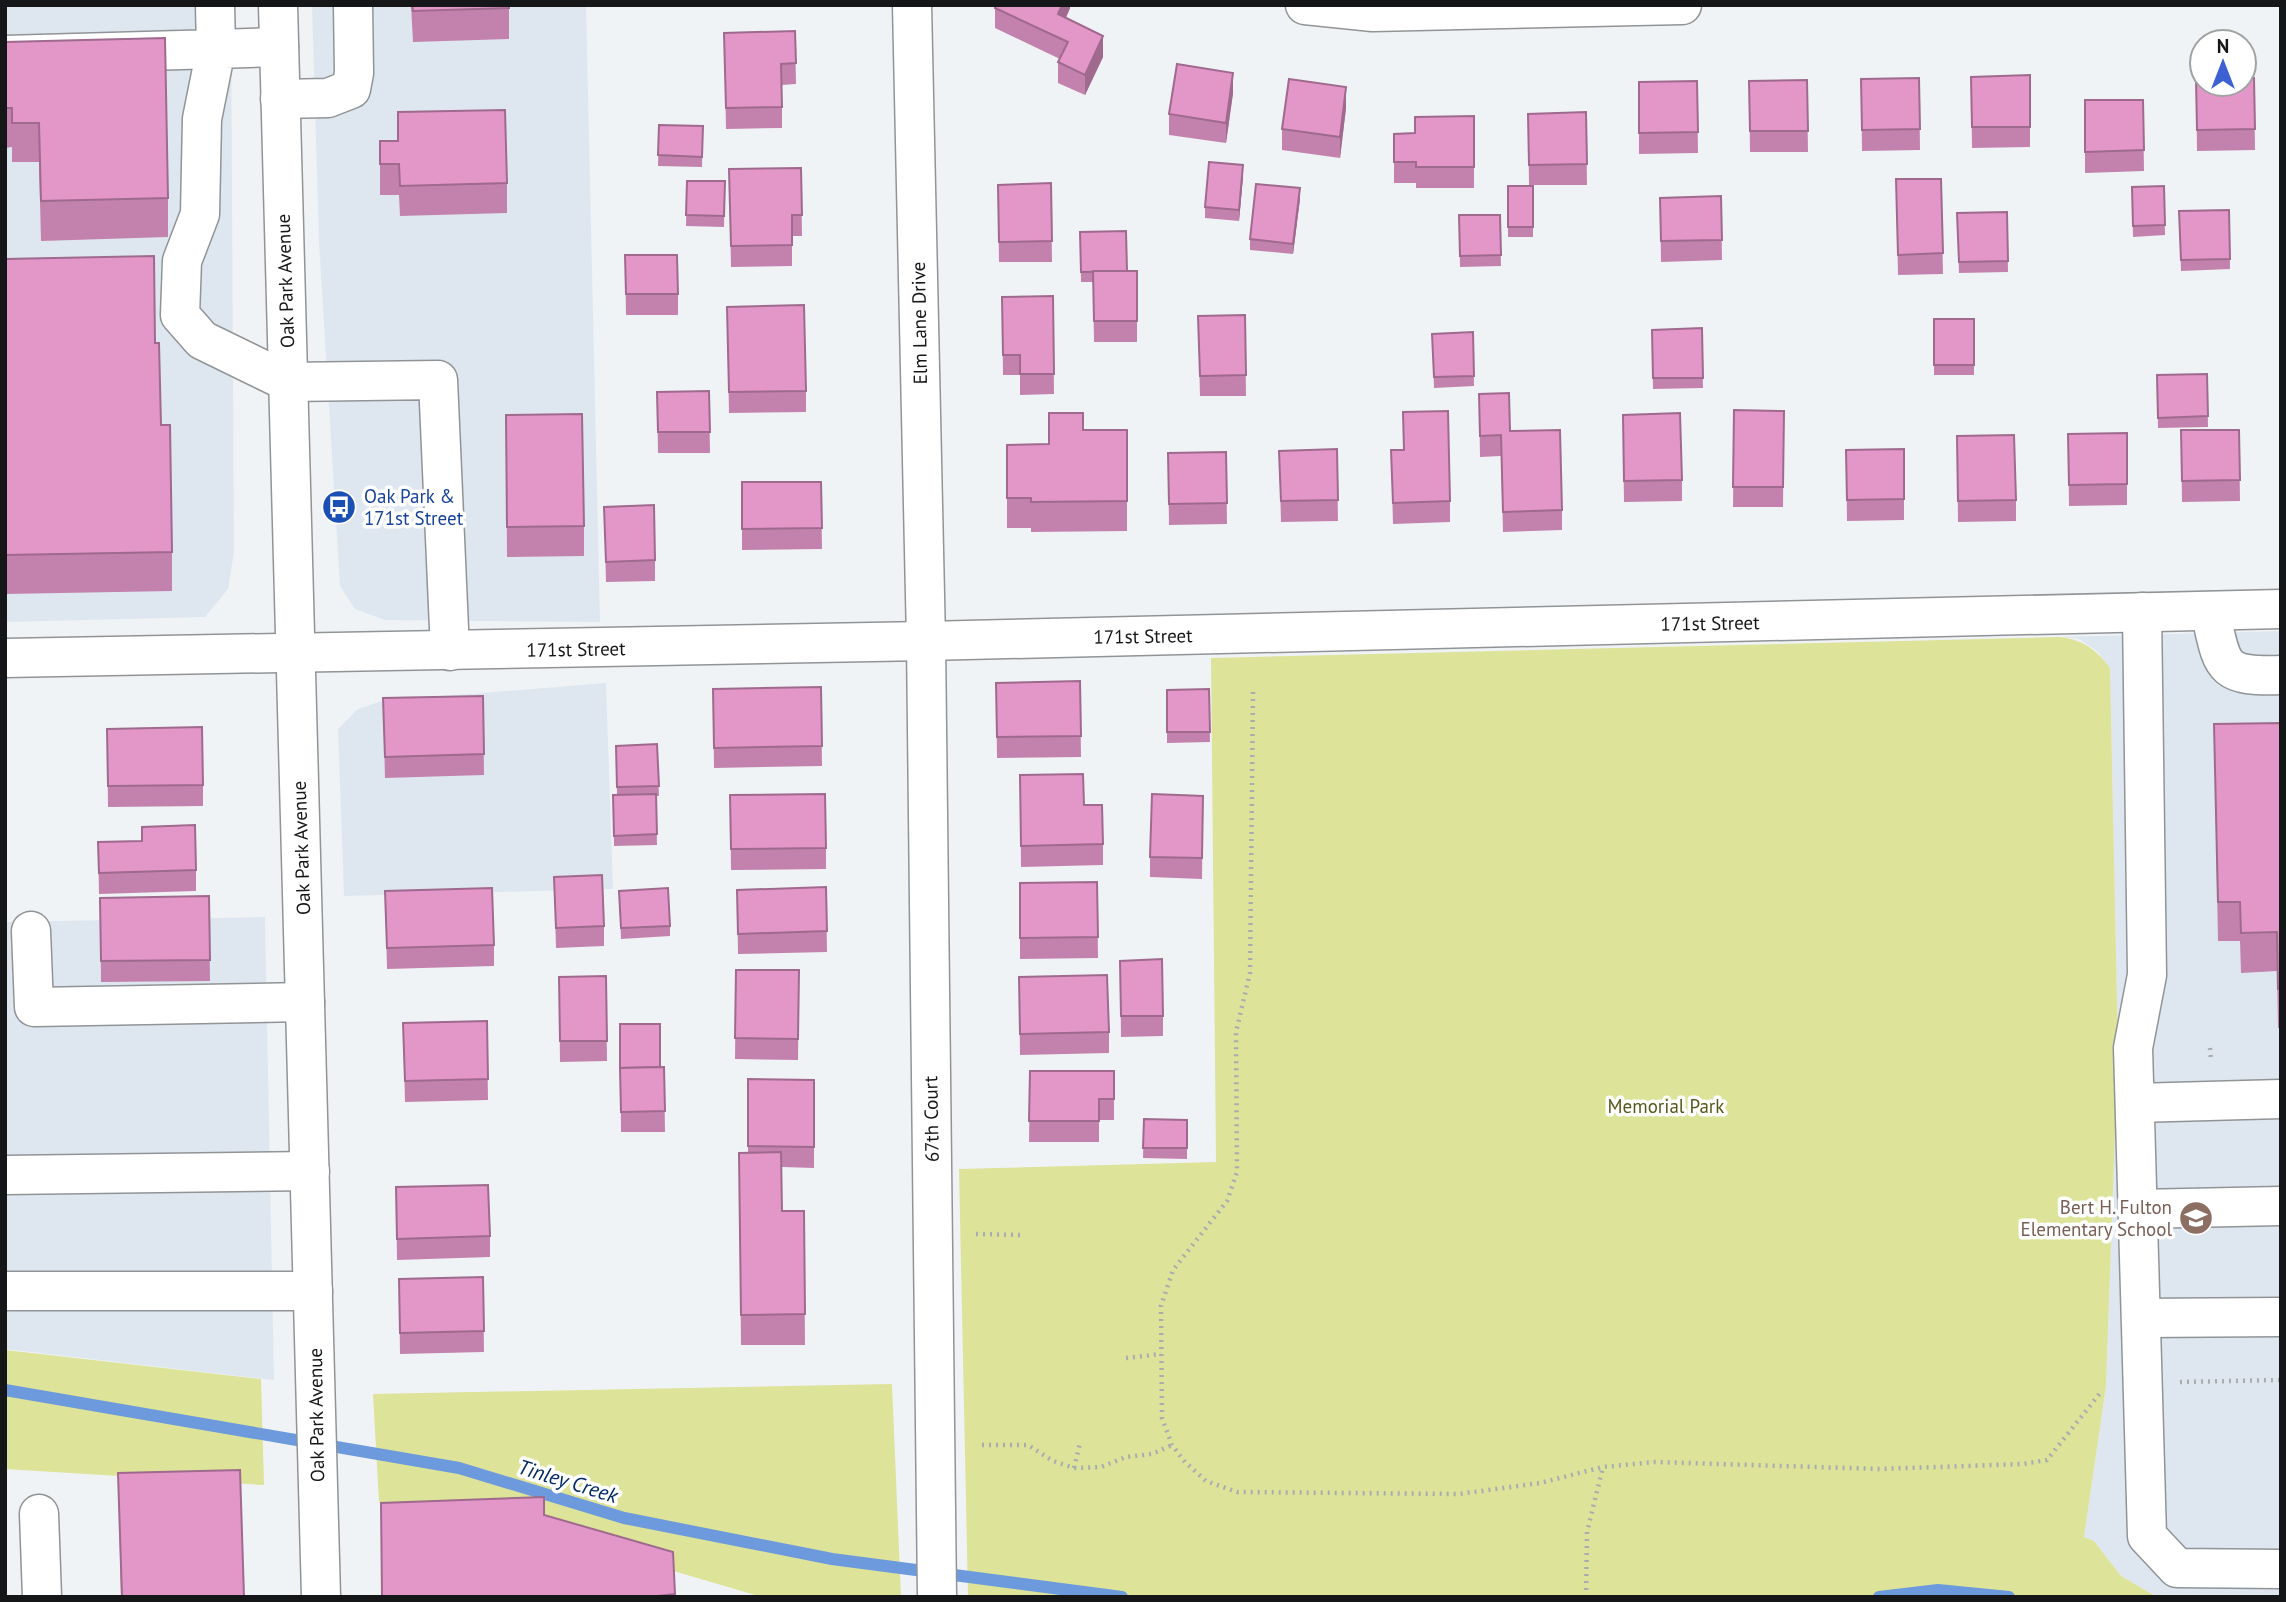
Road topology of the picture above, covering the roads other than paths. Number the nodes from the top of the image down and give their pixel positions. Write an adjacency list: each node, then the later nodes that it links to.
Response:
1 (215, 5): 8 (street)
2 (278, 5): 7 (street, Oak Park Avenue)
3 (353, 5): 10 (street)
4 (912, 5): 15 (street, Elm Lane Drive)
5 (1305, 5): 6 (street)
6 (1682, 5)
7 (279, 47): 8 (street); 10 (street, Oak Park Avenue)
8 (216, 49): 9 (street); 11 (street)
9 (5, 55)
10 (280, 99): 11 (street, Oak Park Avenue)
11 (288, 382): 16 (street); 17 (street, Oak Park Avenue)
12 (2281, 609): 13 (street, 171st Street)
13 (2210, 611): 14 (street, 171st Street); 19 (street)
14 (2142, 612): 15 (street, 171st Street); 23 (street)
15 (926, 641): 16 (street, 171st Street); 36 (street, 67th Court)
16 (450, 651): 17 (street, 171st Street)
17 (295, 655): 18 (street, 171st Street); 21 (street, Oak Park Avenue)
18 (5, 659)
19 (2281, 675)
20 (31, 931): 21 (street)
21 (305, 1002): 24 (street, Oak Park Avenue)
22 (2281, 1099): 23 (street)
23 (2135, 1103): 27 (street)
24 (310, 1171): 25 (street); 29 (street, Oak Park Avenue)
25 (5, 1175)
26 (2281, 1206): 27 (street)
27 (2138, 1209): 31 (street)
28 (5, 1291): 29 (street)
29 (313, 1291): 35 (street, Oak Park Avenue)
30 (2281, 1317): 31 (street)
31 (2141, 1318): 33 (street)
32 (39, 1514): 34 (street)
33 (2281, 1569)
34 (42, 1597)
35 (321, 1597)
36 (937, 1597)

